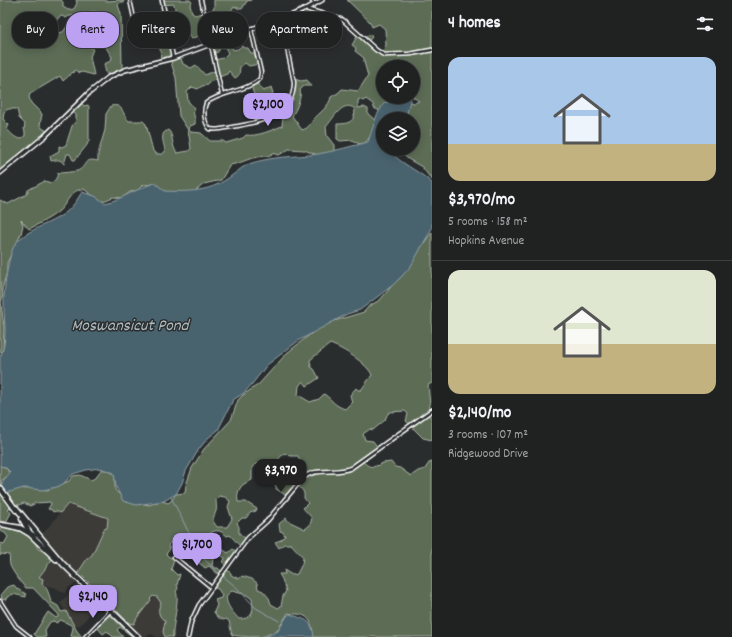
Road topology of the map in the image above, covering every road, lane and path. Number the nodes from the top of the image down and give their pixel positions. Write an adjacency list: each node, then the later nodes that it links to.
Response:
1 (130, 0): 8 (street)
2 (162, 0): 18 (street)
3 (201, 0): 9 (street)
4 (311, 0): 6 (street)
5 (322, 0): 6 (main road)
6 (314, 4): 7 (main road)
7 (306, 9): 10 (main road); 17 (street)
8 (132, 12)
9 (203, 12)
10 (299, 12)
11 (256, 28): 12 (main road)
12 (251, 29): 13 (main road); 19 (street)
13 (248, 30)
14 (199, 48): 18 (main road)
15 (211, 48): 19 (street)
16 (287, 48): 19 (street)
17 (432, 50)
18 (173, 58): 20 (main road)
19 (222, 95)
20 (0, 173)
21 (432, 410): 31 (street)
22 (0, 488): 23 (highway)
23 (16, 508): 24 (highway); 28 (highway)
24 (23, 521): 26 (highway); 27 (highway)
25 (0, 524): 26 (street); 27 (street)
26 (20, 527): 27 (street)
27 (30, 533): 28 (street); 30 (highway)
28 (39, 537): 30 (highway)
29 (174, 557): 31 (street)
30 (63, 564): 33 (highway)
31 (212, 588): 39 (street)
32 (0, 601): 35 (street)
33 (111, 610): 34 (street); 38 (highway)
34 (87, 634): 36 (street); 37 (street)
35 (30, 637)
36 (85, 637)
37 (90, 637)
38 (138, 637)
39 (188, 637)

